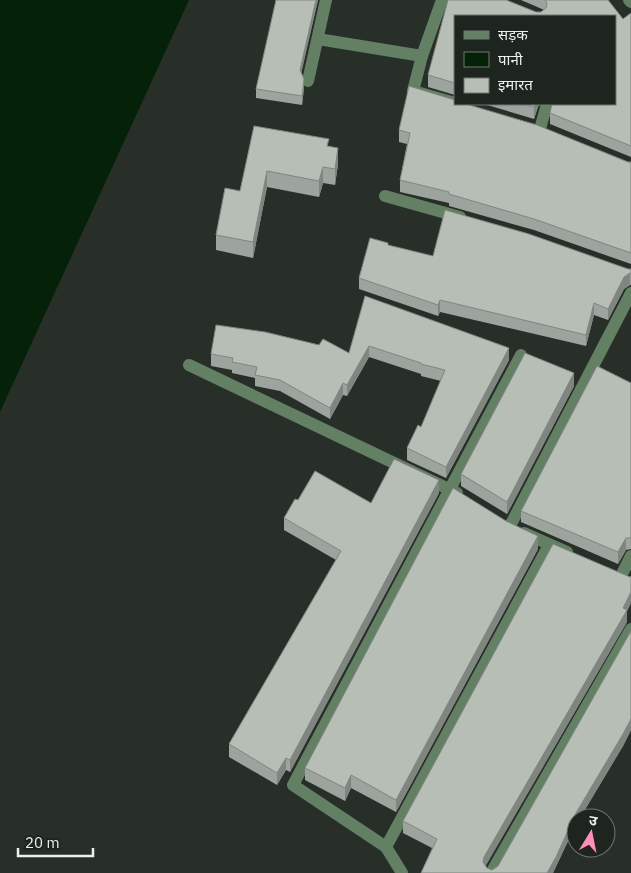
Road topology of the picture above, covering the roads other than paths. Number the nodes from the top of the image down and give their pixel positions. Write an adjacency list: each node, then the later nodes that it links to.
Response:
1 (326, 0): 3 (street)
2 (442, 0): 4 (street)
3 (318, 39): 4 (street); 5 (street)
4 (422, 56): 6 (street)
5 (308, 81)
6 (454, 103)
7 (547, 105): 8 (street)
8 (540, 129)
9 (386, 196): 10 (street)
10 (474, 221)
11 (631, 293): 15 (street)
12 (521, 355): 16 (street)
13 (189, 365): 16 (street)
14 (571, 373): 15 (street)
15 (587, 379): 19 (street)
16 (450, 489): 17 (street); 25 (street)
17 (466, 498)
18 (496, 517): 19 (street)
19 (510, 526): 20 (street)
20 (548, 546): 21 (street); 25 (street)
21 (576, 556)
22 (631, 556): 23 (street)
23 (622, 574)
24 (631, 629): 27 (street)
25 (386, 847): 26 (street)
26 (402, 873)
27 (490, 873)

